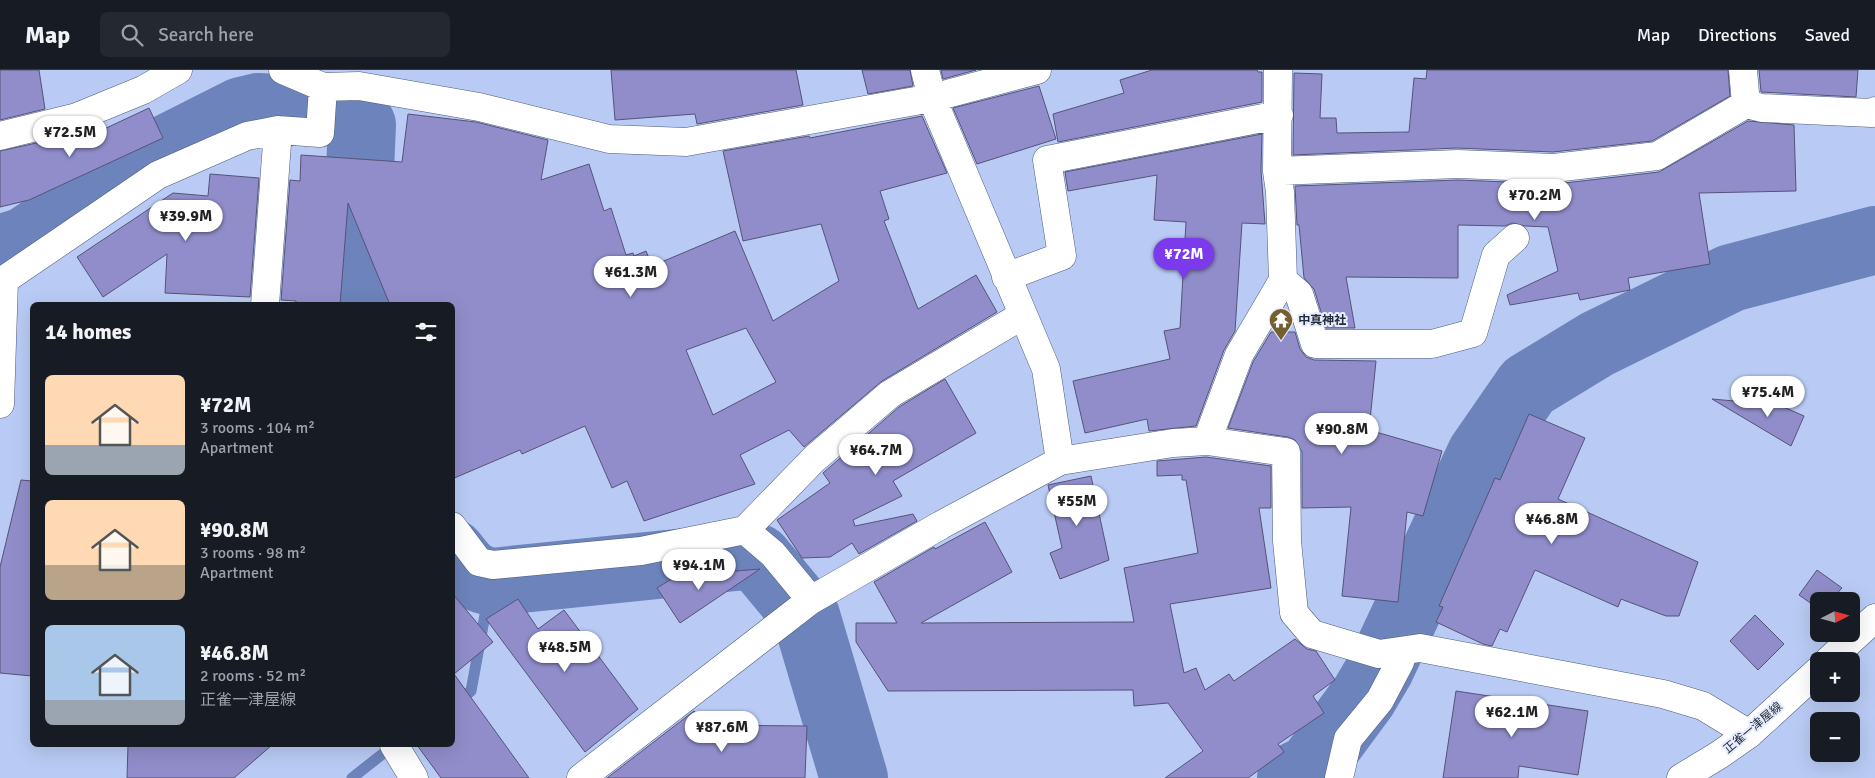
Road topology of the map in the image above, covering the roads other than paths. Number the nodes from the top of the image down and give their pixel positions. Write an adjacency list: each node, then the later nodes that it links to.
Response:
1 (178, 70): 13 (street)
2 (283, 70): 8 (street)
3 (925, 70): 7 (street)
4 (1037, 70): 7 (street)
5 (1278, 70): 11 (street)
6 (1743, 70): 9 (street)
7 (932, 98): 8 (street); 16 (street)
8 (322, 101): 12 (street)
9 (1746, 104): 10 (street); 14 (street)
10 (1875, 112)
11 (1279, 115): 14 (street); 16 (street)
12 (278, 130): 18 (street); 20 (street)
13 (0, 136)
14 (1276, 170): 17 (street)
15 (1515, 238): 17 (street)
16 (1006, 277): 19 (street)
17 (1283, 280): 21 (street)
18 (265, 302)
19 (1023, 315): 22 (street); 24 (street)
20 (0, 404)
21 (1207, 441): 22 (street); 27 (street)
22 (1060, 461): 25 (street)
23 (455, 530): 24 (street)
24 (745, 530): 25 (street)
25 (803, 606): 33 (street)
26 (1875, 618): 28 (street)
27 (1394, 652): 30 (street); 34 (street)
28 (1838, 652)
29 (1810, 678): 30 (street, 正雀一津屋線)
30 (1749, 734): 35 (street, 正雀一津屋線)
31 (395, 747): 32 (street)
32 (414, 778)
33 (581, 778)
34 (1340, 778)
35 (1681, 778)

